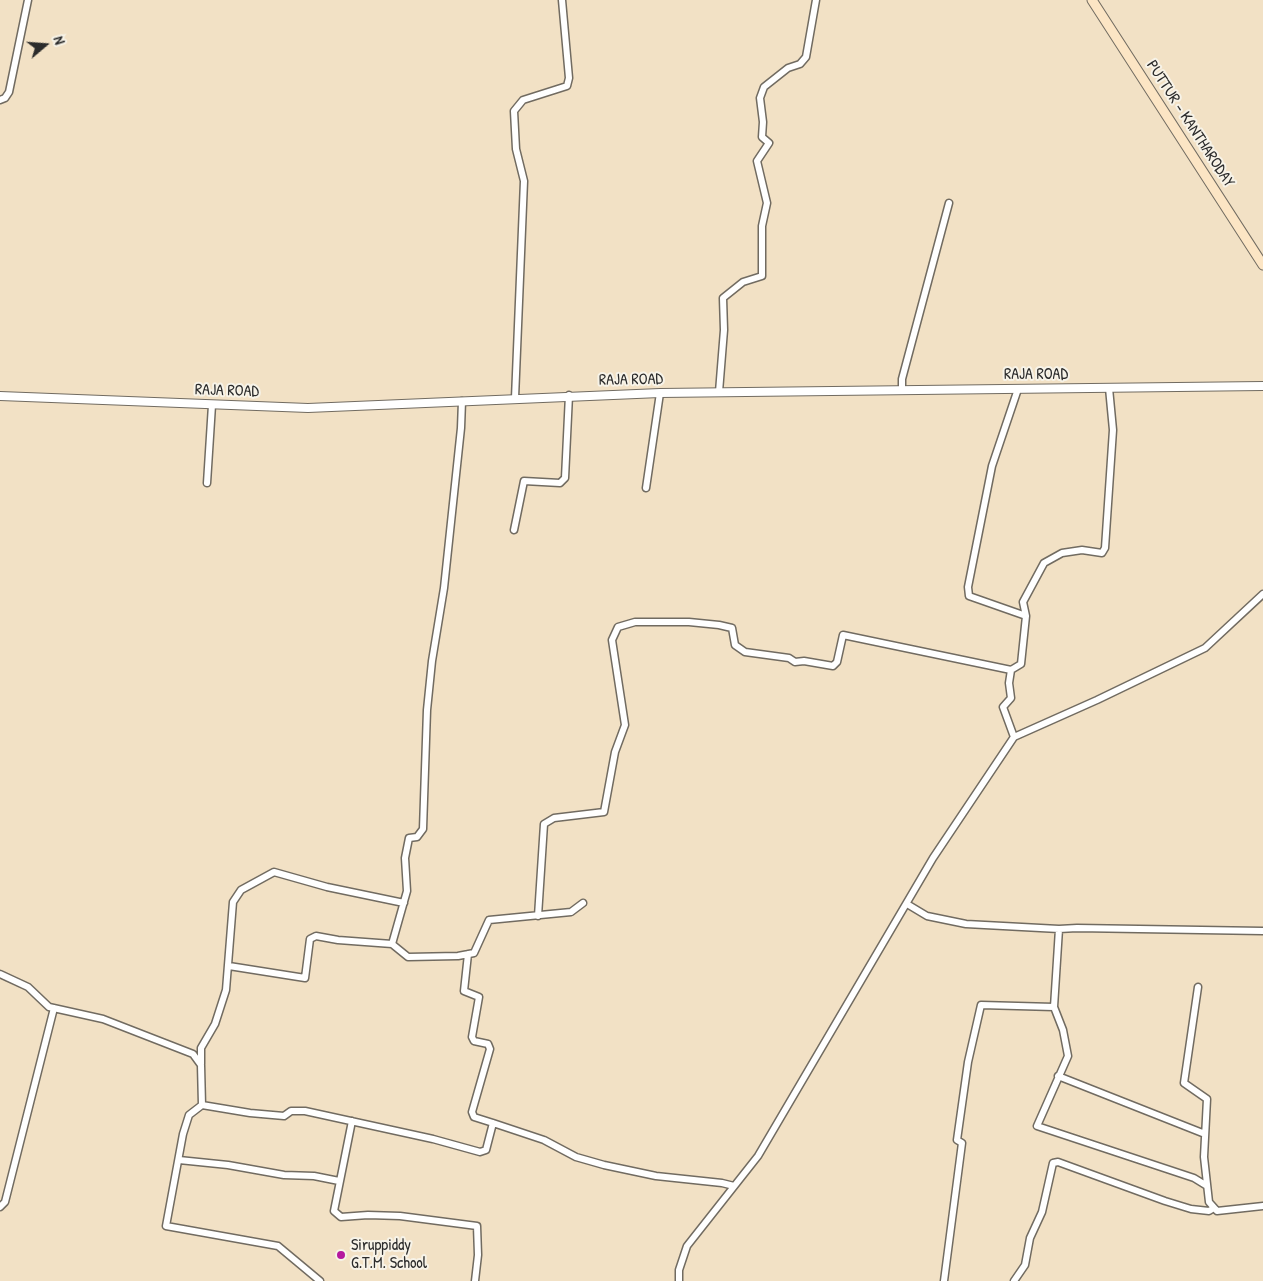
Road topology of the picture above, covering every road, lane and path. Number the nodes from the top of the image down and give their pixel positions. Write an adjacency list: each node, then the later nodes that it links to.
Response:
1 (28, 0): 5 (street)
2 (562, 0): 16 (street)
3 (816, 0): 12 (street)
4 (1092, 0): 7 (main road, PUTTUR - KANTHARODAY)
5 (0, 100)
6 (949, 203): 10 (street)
7 (1263, 265)
8 (1263, 386): 9 (street, RAJA ROAD)
9 (1109, 388): 11 (street, RAJA ROAD); 23 (street)
10 (902, 389): 11 (street, RAJA ROAD); 12 (street, RAJA ROAD)
11 (1018, 389): 23 (street)
12 (719, 392): 13 (street, RAJA ROAD)
13 (660, 393): 14 (street, RAJA ROAD); 20 (street)
14 (569, 395): 16 (street, RAJA ROAD); 21 (street)
15 (0, 396): 18 (street, RAJA ROAD)
16 (515, 398): 17 (street, RAJA ROAD)
17 (462, 401): 18 (street, RAJA ROAD); 26 (street)
18 (212, 405): 19 (street)
19 (207, 483)
20 (646, 488)
21 (514, 530)
22 (1263, 594): 25 (street)
23 (1026, 616): 24 (street)
24 (1011, 670): 25 (street); 29 (street)
25 (1014, 737): 28 (street)
26 (404, 902): 32 (street); 34 (street)
27 (583, 903): 29 (street)
28 (907, 904): 30 (street); 47 (street)
29 (538, 916): 33 (street)
30 (1059, 930): 31 (street); 37 (street)
31 (1263, 931)
32 (392, 944): 33 (street); 34 (street)
33 (468, 954): 43 (street)
34 (229, 966): 39 (street)
35 (0, 974): 38 (street)
36 (1198, 988): 44 (street)
37 (1054, 1007): 40 (street); 55 (street)
38 (54, 1008): 39 (street); 50 (street)
39 (201, 1065): 41 (street)
40 (1058, 1076): 44 (street); 48 (street)
41 (202, 1105): 42 (street); 45 (street)
42 (352, 1121): 43 (street); 46 (street)
43 (493, 1123): 47 (street)
44 (1205, 1134): 48 (street)
45 (179, 1160): 46 (street); 52 (street)
46 (339, 1181): 53 (street)
47 (734, 1186): 54 (street)
48 (1207, 1186): 51 (street)
49 (1263, 1206): 51 (street)
50 (0, 1207)
51 (1214, 1208): 56 (street)
52 (320, 1281)
53 (475, 1281)
54 (679, 1281)
55 (944, 1281)
56 (1014, 1281)

